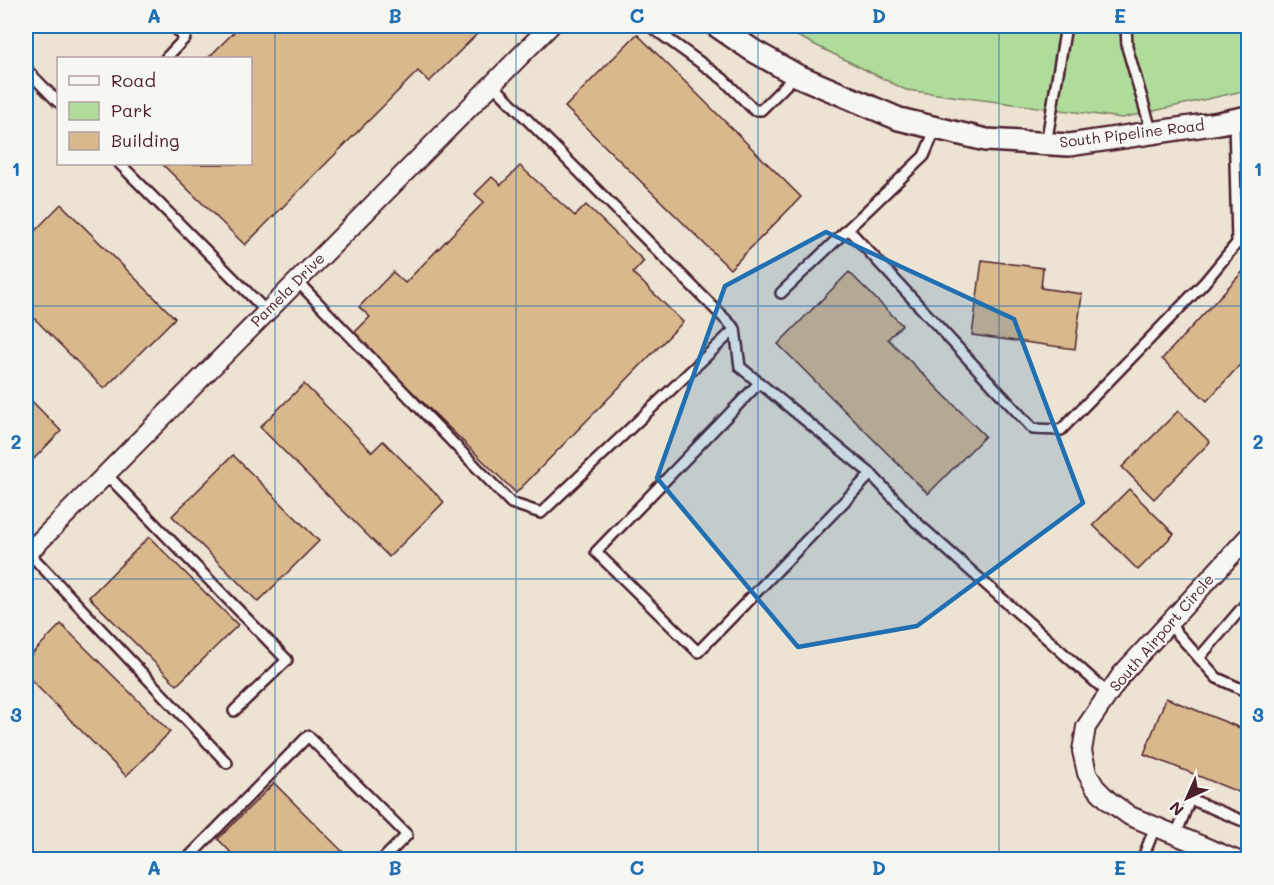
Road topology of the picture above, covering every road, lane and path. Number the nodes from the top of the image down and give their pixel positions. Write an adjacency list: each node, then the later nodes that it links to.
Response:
1 (173, 26): 9 (lane)
2 (550, 26): 12 (street, Pamela Drive)
3 (650, 26): 11 (lane)
4 (717, 26): 11 (street, South Pipeline Road)
5 (934, 26): 6 (lane)
6 (953, 26)
7 (1066, 26): 17 (lane)
8 (1126, 26): 16 (lane)
9 (167, 57)
10 (26, 69): 13 (lane)
11 (796, 75): 15 (street, South Pipeline Road)
12 (492, 84): 20 (street, Pamela Drive); 23 (lane)
13 (57, 101)
14 (1241, 118): 16 (street, South Pipeline Road); 19 (lane)
15 (936, 128): 17 (street, South Pipeline Road); 19 (lane)
16 (1152, 133): 17 (street, South Pipeline Road)
17 (1046, 144)
18 (121, 165): 22 (lane)
19 (848, 229): 21 (lane)
20 (297, 281): 22 (street, Pamela Drive); 23 (lane)
21 (781, 293)
22 (267, 312): 25 (street, Pamela Drive)
23 (735, 329): 24 (lane)
24 (759, 383): 26 (lane); 26 (lane)
25 (106, 474): 28 (street, Pamela Drive); 34 (lane)
26 (871, 474): 33 (lane)
27 (1248, 537): 30 (street, South Airport Circle)
28 (27, 554): 35 (lane)
29 (1248, 601): 31 (lane)
30 (1169, 624): 31 (lane); 33 (street, South Airport Circle)
31 (1199, 658): 32 (lane)
32 (1248, 692)
33 (1109, 694): 37 (street, South Airport Circle)
34 (234, 711)
35 (227, 763)
36 (1248, 823): 38 (lane)
37 (1155, 827): 38 (street, South Airport Circle); 41 (lane)
38 (1176, 835): 42 (street, South Airport Circle)
39 (186, 860): 40 (lane)
40 (382, 860)
41 (1142, 860)
42 (1236, 860)

